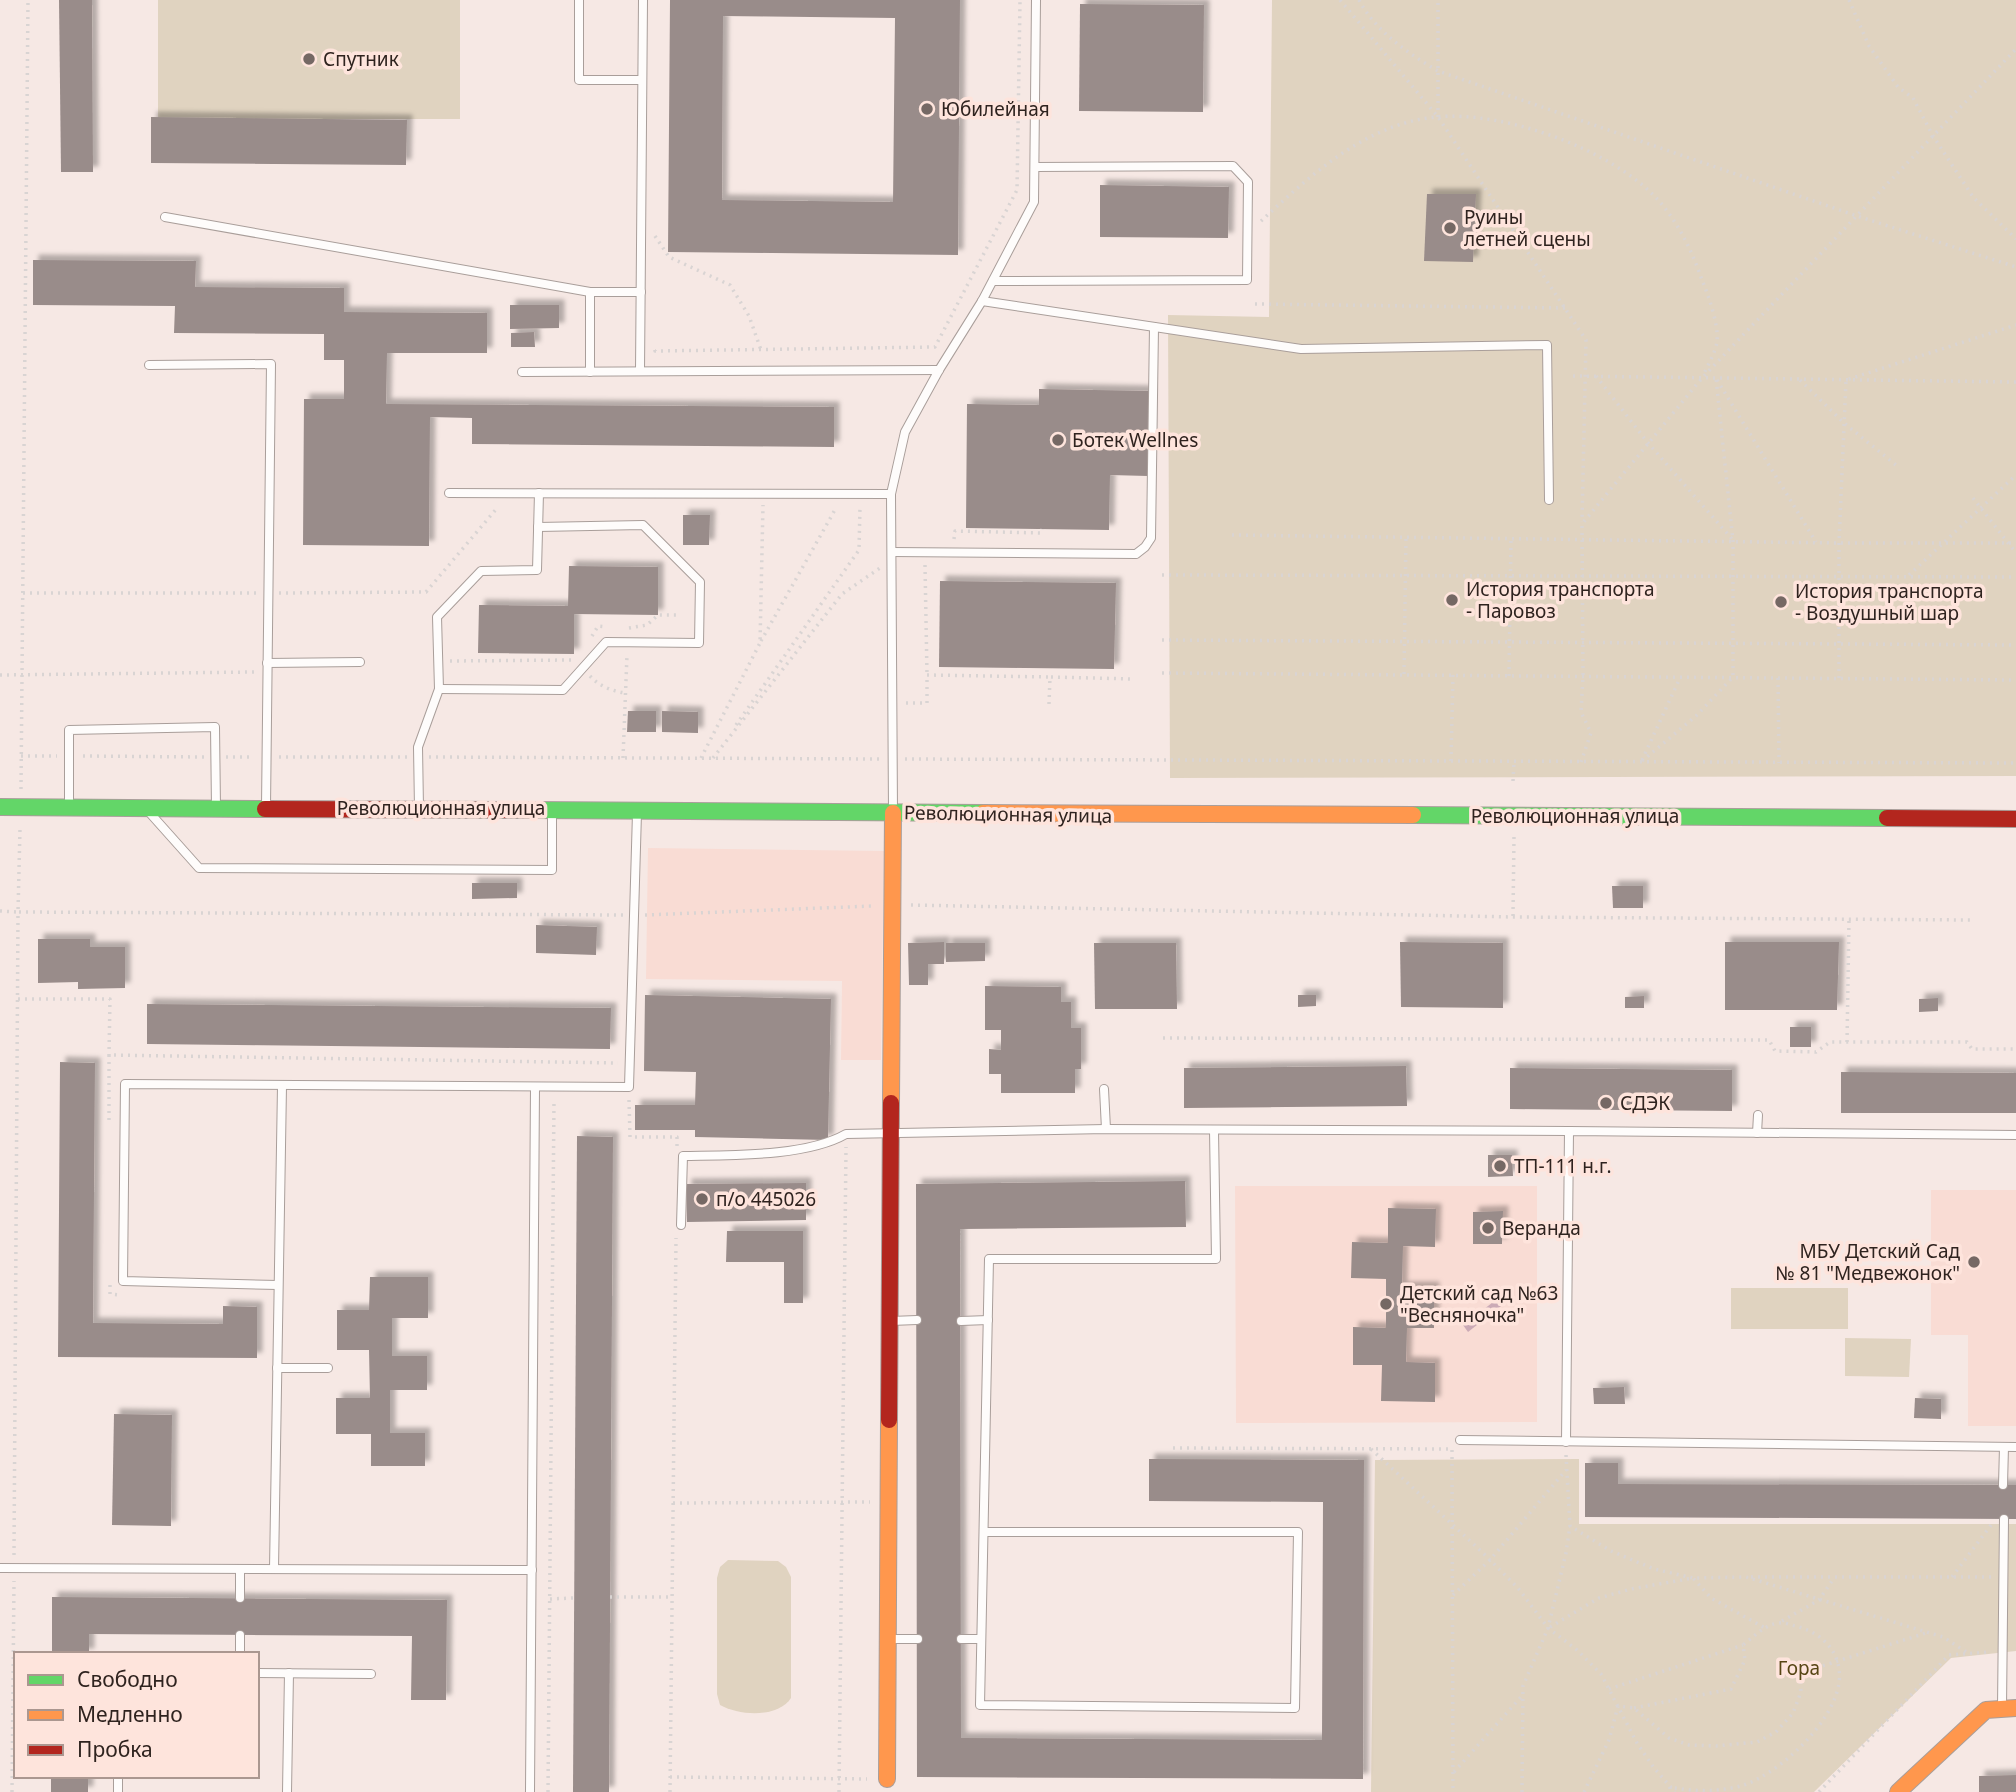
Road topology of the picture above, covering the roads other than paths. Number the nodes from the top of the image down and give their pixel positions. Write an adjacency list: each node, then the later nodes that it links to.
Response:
1 (579, 0): 4 (lane)
2 (643, 0): 4 (lane)
3 (1036, 0): 5 (lane)
4 (642, 80): 9 (lane)
5 (1035, 167): 7 (lane); 7 (lane)
6 (165, 217): 8 (lane)
7 (993, 281): 10 (lane)
8 (590, 292): 9 (lane); 16 (lane)
9 (641, 292): 14 (lane)
10 (982, 301): 11 (lane); 13 (lane)
11 (1154, 327): 20 (lane); 22 (lane)
12 (149, 365): 24 (lane)
13 (939, 370): 14 (lane); 19 (lane)
14 (640, 371): 16 (lane)
15 (522, 372): 16 (lane)
16 (590, 372)
17 (449, 493): 18 (lane)
18 (539, 493): 19 (lane); 21 (lane)
19 (891, 494): 22 (lane)
20 (1549, 500)
21 (538, 527): 25 (lane); 25 (lane)
22 (892, 556): 34 (lane)
23 (360, 662): 24 (lane)
24 (267, 668): 30 (lane)
25 (439, 689): 31 (lane)
26 (0, 807): 27 (main road, Революционная улица)
27 (69, 807): 28 (main road, Революционная улица); 29 (lane)
28 (145, 807): 29 (main road, Революционная улица); 32 (lane)
29 (216, 807): 30 (main road, Революционная улица)
30 (266, 807): 31 (main road, Революционная улица)
31 (419, 808): 32 (main road, Революционная улица)
32 (552, 809): 33 (main road, Революционная улица)
33 (637, 810): 34 (main road, Революционная улица); 37 (lane)
34 (893, 813): 35 (main road, Революционная улица); 43 (main road)
35 (2016, 819)
36 (282, 1086): 37 (lane); 47 (lane); 47 (lane)
37 (535, 1087): 64 (lane)
38 (1104, 1089): 40 (lane)
39 (1758, 1115): 44 (lane)
40 (1106, 1129): 41 (lane); 43 (lane)
41 (1214, 1130): 42 (lane); 48 (lane)
42 (1569, 1131): 44 (lane); 55 (lane)
43 (892, 1133): 46 (lane); 49 (main road)
44 (1757, 1133): 45 (lane)
45 (2016, 1135)
46 (678, 1228)
47 (278, 1285): 52 (lane)
48 (988, 1320): 51 (lane); 60 (lane)
49 (888, 1321): 50 (lane); 67 (main road)
50 (917, 1321)
51 (961, 1321)
52 (277, 1368): 53 (lane); 63 (lane)
53 (328, 1368)
54 (1460, 1440): 55 (lane)
55 (1566, 1441): 56 (lane)
56 (2004, 1447): 57 (lane); 58 (lane)
57 (2016, 1447)
58 (2003, 1485)
59 (2004, 1518): 75 (lane)
60 (984, 1532): 70 (lane); 70 (lane)
61 (0, 1568): 62 (lane)
62 (240, 1569): 63 (lane); 65 (lane)
63 (274, 1569): 64 (lane)
64 (532, 1570): 78 (lane)
65 (240, 1598)
66 (240, 1635): 71 (lane)
67 (887, 1639): 68 (lane); 76 (main road)
68 (918, 1639)
69 (961, 1639): 70 (lane)
70 (981, 1639)
71 (240, 1652)
72 (259, 1673): 73 (lane)
73 (289, 1673): 74 (lane); 77 (lane)
74 (371, 1674)
75 (2009, 1708): 79 (main road)
76 (887, 1779)
77 (287, 1792)
78 (530, 1792)
79 (1898, 1792)

